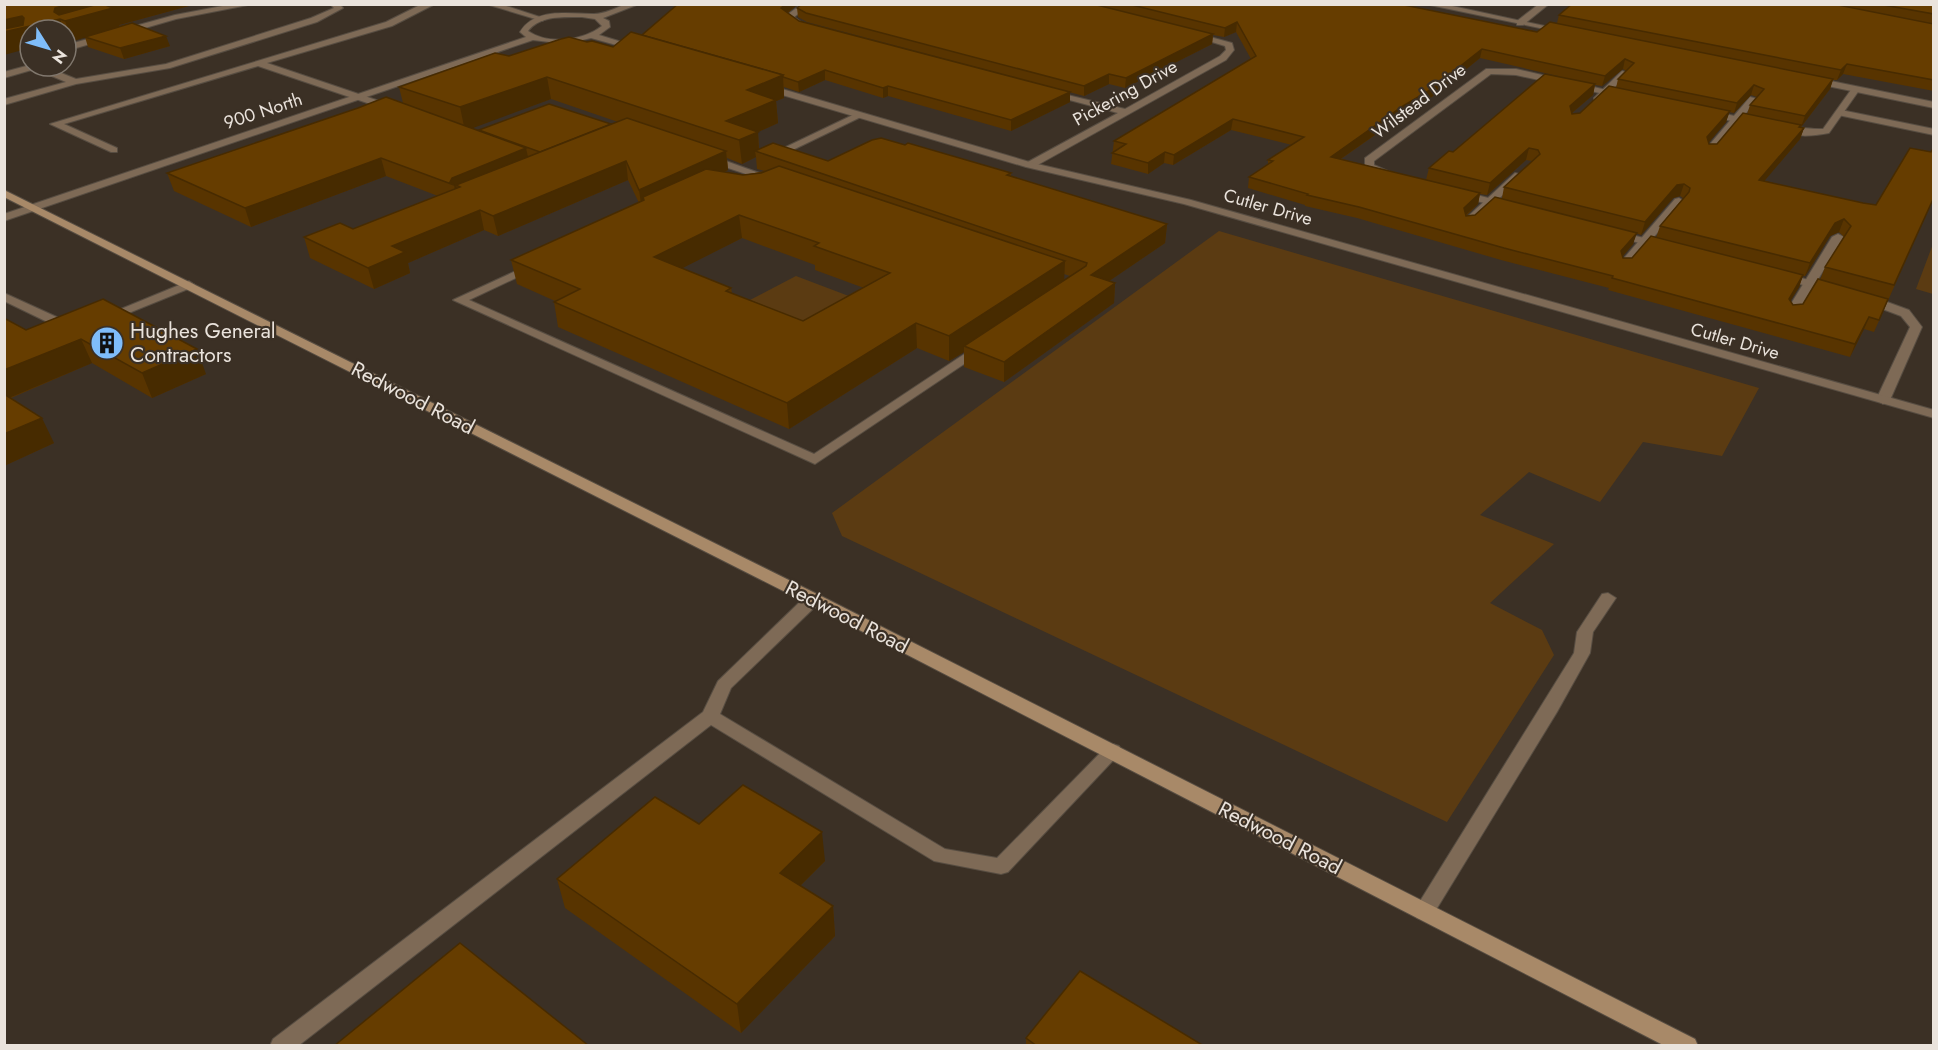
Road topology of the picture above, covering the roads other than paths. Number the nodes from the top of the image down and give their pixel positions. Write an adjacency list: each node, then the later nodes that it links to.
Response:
1 (249, 4): 17 (street)
2 (333, 4): 23 (street)
3 (431, 4): 19 (street)
4 (490, 4): 10 (street)
5 (635, 4): 9 (street)
6 (808, 4): 12 (street)
7 (1429, 4): 11 (street)
8 (1545, 4): 11 (street)
9 (597, 17): 10 (street); 15 (street)
10 (542, 19): 16 (street)
11 (1520, 22): 14 (street)
12 (814, 29)
13 (1188, 32): 35 (street, Pickering Drive)
14 (1578, 34)
15 (592, 36): 16 (street); 18 (street)
16 (532, 38): 28 (street, 900 North)
17 (78, 45)
18 (649, 53)
19 (258, 63): 28 (street); 41 (street)
20 (1625, 73): 27 (street)
21 (67, 78): 23 (street)
22 (1798, 78): 26 (street)
23 (75, 81): 31 (street)
24 (749, 82): 38 (street, Cutler Drive)
25 (1042, 89): 35 (street)
26 (1856, 89): 32 (street); 37 (street)
27 (1606, 91): 29 (street); 33 (street); 48 (street, Wilstead Drive)
28 (358, 96): 36 (street); 54 (street, 900 North)
29 (1638, 98)
30 (1753, 99): 39 (street)
31 (4, 102)
32 (1934, 105)
33 (1587, 108)
34 (1692, 110): 39 (street)
35 (1126, 112): 44 (street, Pickering Drive)
36 (403, 113)
37 (1840, 113): 39 (street); 40 (street)
38 (860, 115): 44 (street, Cutler Drive); 46 (street)
39 (1736, 119): 42 (street)
40 (1934, 132)
41 (114, 150)
42 (1708, 152)
43 (698, 154): 46 (street)
44 (1030, 165): 70 (street, Cutler Drive)
45 (1530, 165): 52 (street)
46 (743, 169): 47 (street); 49 (street)
47 (725, 177)
48 (1401, 179)
49 (764, 190)
50 (1446, 190): 52 (street)
51 (4, 193): 54 (main road, Redwood Road)
52 (1490, 201): 55 (street); 57 (street)
53 (1678, 201): 60 (street)
54 (33, 208): 56 (street, 900 North); 66 (main road, Redwood Road)
55 (1523, 210)
56 (4, 218)
57 (1467, 223)
58 (1600, 230): 60 (street)
59 (1838, 237): 65 (street)
60 (1644, 241): 61 (street); 63 (street)
61 (1677, 249)
62 (545, 261): 69 (street)
63 (1623, 266)
64 (1766, 272): 65 (street)
65 (1810, 283): 68 (street); 70 (street)
66 (189, 285): 67 (street); 73 (main road, Redwood Road)
67 (4, 296)
68 (1792, 312)
69 (991, 342)
70 (1883, 400): 71 (street, Cutler Drive)
71 (1934, 414)
72 (1608, 598): 76 (street)
73 (813, 599): 74 (street); 75 (main road, Redwood Road)
74 (710, 716): 75 (street); 77 (street)
75 (1113, 751): 76 (main road, Redwood Road)
76 (1424, 912): 78 (main road, Redwood Road)
77 (281, 1046)
78 (1687, 1046)

